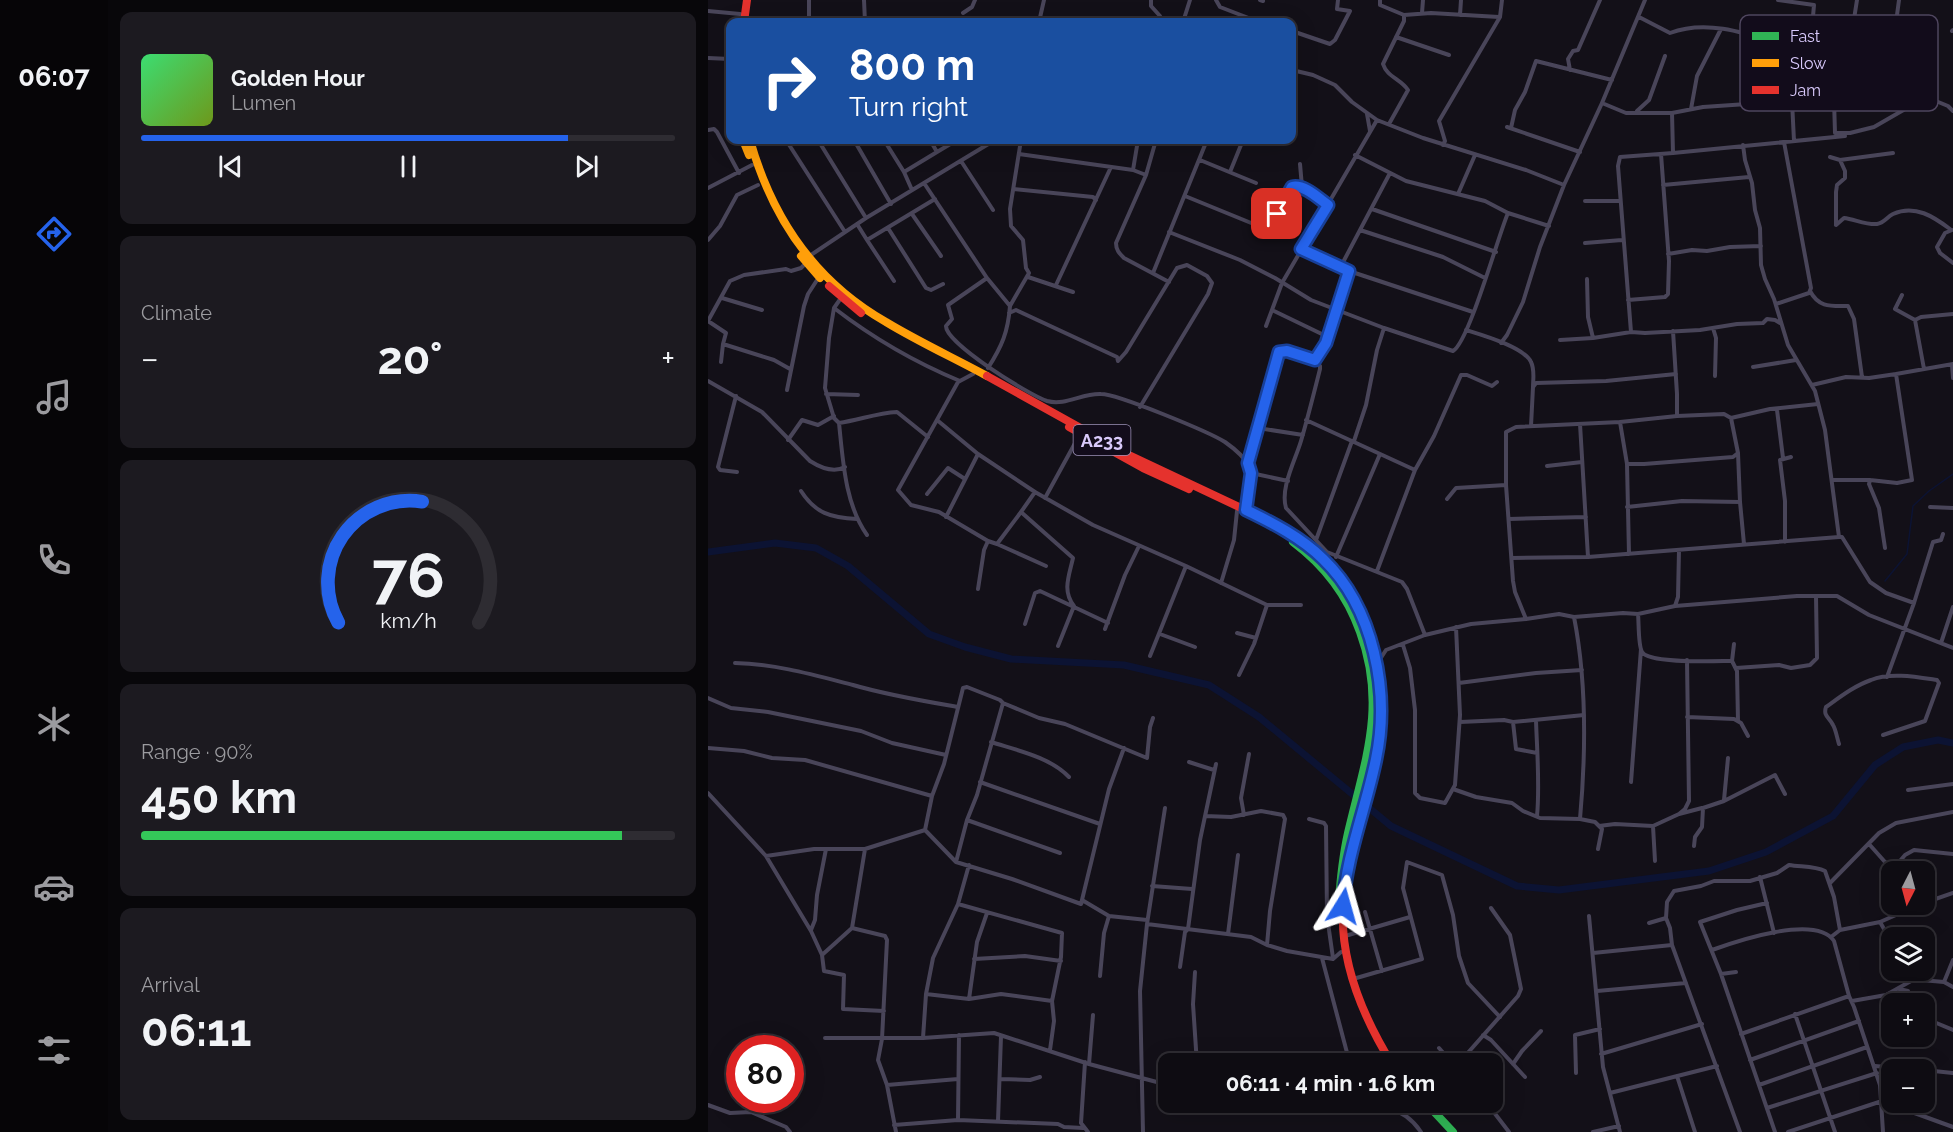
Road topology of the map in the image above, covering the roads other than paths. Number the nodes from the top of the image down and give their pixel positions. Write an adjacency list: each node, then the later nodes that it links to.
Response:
1 (742, 0): 30 (highway)
2 (747, 0): 31 (highway)
3 (809, 0): 32 (street)
4 (864, 0): 33 (street)
5 (1044, 0): 34 (street)
6 (1151, 0): 35 (street)
7 (1190, 0): 36 (street)
8 (1216, 0): 37 (street)
9 (1338, 0): 39 (street)
10 (1380, 0): 24 (street)
11 (1422, 0): 23 (street)
12 (1461, 0): 25 (street)
13 (1502, 0): 28 (street)
14 (1600, 0): 46 (street)
15 (1645, 0): 29 (street)
16 (1778, 0): 20 (street)
17 (1857, 0): 26 (street)
18 (1899, 0): 27 (street)
19 (974, 2): 22 (street)
20 (1815, 3)
21 (708, 10): 30 (street)
22 (963, 13)
23 (1422, 13): 24 (street); 25 (street)
24 (1404, 15): 41 (street)
25 (1460, 15): 28 (street)
26 (1854, 15)
27 (1897, 15)
28 (1500, 17): 81 (street)
29 (1639, 17): 38 (street); 48 (street)
30 (739, 18)
31 (745, 18)
32 (809, 18)
33 (865, 18)
34 (1040, 18)
35 (1160, 18)
36 (1184, 18)
37 (1249, 18)
38 (1721, 29): 40 (street); 52 (street)
39 (1296, 32)
40 (1740, 32)
41 (1396, 37): 42 (street); 61 (street)
42 (1449, 55)
43 (1665, 56): 57 (street)
44 (708, 58): 45 (street)
45 (726, 59)
46 (1570, 70): 48 (street); 84 (street)
47 (1296, 71): 59 (street)
48 (1612, 80): 50 (street)
49 (1938, 102): 56 (street)
50 (1602, 103): 57 (street); 84 (street)
51 (1740, 105): 52 (street)
52 (1691, 109): 58 (street)
53 (1792, 111): 65 (street)
54 (1834, 111): 55 (street)
55 (1902, 111)
56 (1953, 111)
57 (1636, 112): 58 (street)
58 (1672, 113): 85 (street)
59 (1367, 114): 60 (street); 63 (street)
60 (1377, 120): 61 (street); 63 (street)
61 (1389, 124): 81 (street)
62 (708, 130): 99 (street)
63 (1370, 131): 89 (street)
64 (1845, 136): 65 (street)
65 (1794, 141): 66 (street)
66 (1784, 142): 82 (street); 160 (street)
67 (749, 144): 96 (highway, A233)
68 (750, 144): 145 (highway, A233)
69 (789, 144): 134 (street)
70 (820, 144): 127 (street)
71 (856, 144): 120 (street)
72 (886, 144): 100 (street)
73 (932, 144): 83 (street)
74 (950, 144): 83 (street)
75 (989, 144): 94 (street)
76 (1021, 144): 87 (street)
77 (1137, 144): 98 (street)
78 (1155, 144): 103 (street)
79 (1206, 144): 92 (street)
80 (1241, 144): 101 (street)
81 (1443, 145): 90 (street)
82 (1743, 145): 85 (street); 104 (street)
83 (937, 152): 100 (street)
84 (1580, 152): 108 (street)
85 (1673, 153): 88 (street)
86 (1893, 153): 93 (street)
87 (1019, 154): 97 (street); 112 (street)
88 (1661, 154): 109 (street); 119 (street)
89 (1355, 155): 102 (street); 121 (street)
90 (1475, 155): 108 (street); 114 (street)
91 (1830, 157): 93 (street)
92 (1200, 160): 101 (street); 115 (street)
93 (1840, 160): 133 (street)
94 (961, 161): 105 (street); 123 (street)
95 (1300, 164): 111 (street)
96 (752, 165): 99 (street); 107 (highway, A233)
97 (1111, 167): 98 (street); 117 (street)
98 (1133, 170): 103 (street)
99 (739, 172): 110 (street)
100 (904, 172): 113 (street)
101 (1230, 172): 106 (street)
102 (1390, 173): 114 (street); 122 (street)
103 (1146, 175): 149 (street)
104 (1749, 177): 109 (street); 140 (street)
105 (924, 183): 113 (street); 116 (street)
106 (1256, 183)
107 (758, 185): 136 (street); 145 (highway, A233)
108 (1564, 185): 129 (street)
109 (1663, 186): 143 (street)
110 (708, 188)
111 (1302, 188): 121 (street); 126 (street)
112 (1014, 189): 117 (street); 151 (street)
113 (912, 190): 120 (street)
114 (1458, 194): 124 (street)
115 (1185, 196): 130 (street); 135 (street)
116 (935, 200): 125 (street); 152 (street)
117 (1096, 200): 159 (street)
118 (1585, 201): 119 (street)
119 (1620, 201): 138 (street)
120 (891, 204): 127 (street)
121 (1328, 205): 141 (street)
122 (1372, 209): 132 (street); 142 (street)
123 (993, 210)
124 (1508, 213): 129 (street); 142 (street)
125 (912, 214): 131 (street); 144 (street)
126 (1277, 214)
127 (866, 218): 128 (street)
128 (857, 224): 134 (street); 137 (street)
129 (1549, 226): 189 (street)
130 (1261, 227)
131 (888, 228): 137 (street); 158 (street)
132 (1360, 230): 147 (street); 153 (street)
133 (1952, 230): 146 (street)
134 (845, 232): 145 (street)
135 (1169, 232): 149 (street); 157 (street)
136 (708, 240)
137 (867, 240): 155 (street)
138 (1622, 240): 139 (street); 165 (street)
139 (1585, 243)
140 (1761, 246): 143 (street); 166 (street)
141 (1301, 249): 147 (street); 157 (street)
142 (1496, 252): 153 (street)
143 (1668, 254): 165 (street)
144 (941, 256)
145 (807, 260): 150 (highway, A233); 163 (street); 207 (highway, A233)
146 (1953, 263)
147 (1340, 267): 148 (street)
148 (1349, 271): 169 (street); 173 (street)
149 (1153, 273): 156 (street)
150 (819, 277): 164 (highway, A233); 197 (street)
151 (1028, 277): 159 (street); 167 (street)
152 (987, 278): 167 (street); 195 (street)
153 (1485, 278): 173 (street)
154 (1587, 279): 187 (street)
155 (894, 281)
156 (1169, 282): 174 (street); 216 (street)
157 (1282, 283): 169 (street); 171 (street)
158 (943, 284)
159 (1056, 285): 161 (street)
160 (1810, 291): 166 (street); 203 (street)
161 (1073, 292)
162 (1902, 295): 177 (street)
163 (722, 298): 170 (street); 178 (street)
164 (841, 298): 168 (street); 199 (highway, A233)
165 (1628, 300): 185 (street)
166 (1776, 304): 172 (street)
167 (1010, 306): 174 (street)
168 (834, 308): 206 (street); 212 (street)
169 (1336, 309): 181 (street); 186 (street)
170 (762, 310)
171 (1272, 310): 180 (street); 186 (street)
172 (1777, 311): 176 (street); 179 (street)
173 (1473, 312): 183 (street)
174 (1009, 313): 195 (street)
175 (1953, 314): 177 (street)
176 (1771, 320): 179 (street); 182 (street)
177 (1915, 320): 198 (street)
178 (708, 321): 190 (street)
179 (1780, 324): 192 (street)
180 (1266, 326)
181 (1384, 328): 183 (street); 232 (street)
182 (1713, 328): 184 (street); 202 (street)
183 (1466, 330): 189 (street)
184 (1673, 331): 185 (street); 200 (street)
185 (1630, 332): 187 (street)
186 (1328, 337): 191 (street)
187 (1593, 338): 188 (street)
188 (1560, 340)
189 (1501, 343): 210 (street)
190 (723, 344): 193 (street); 197 (street)
191 (1315, 360): 222 (street); 227 (street)
192 (1796, 360): 196 (street); 209 (street)
193 (722, 362)
194 (1952, 364): 198 (street); 204 (street)
195 (988, 368): 216 (street)
196 (1753, 368)
197 (790, 369): 211 (street)
198 (1924, 369): 201 (street)
199 (973, 374): 206 (street); 207 (highway, A233)
200 (1676, 374): 210 (street); 219 (street)
201 (1896, 374): 203 (street); 250 (street)
202 (1714, 376)
203 (1862, 376): 209 (street)
204 (1953, 378)
205 (708, 381): 214 (street)
206 (960, 381): 221 (street)
207 (992, 382): 228 (highway, A233); 264 (highway, A233)
208 (1497, 382): 245 (street)
209 (1812, 385): 215 (street)
210 (1533, 387): 226 (street)
211 (787, 390)
212 (826, 394): 213 (street); 218 (street)
213 (858, 395)
214 (736, 396): 231 (street); 246 (street)
215 (1818, 404): 217 (street); 249 (street)
216 (1140, 407): 241 (street)
217 (1777, 410): 220 (street); 238 (street)
218 (834, 416): 224 (street); 231 (street)
219 (1677, 416): 220 (street); 223 (street)
220 (1731, 418): 233 (street)
221 (937, 420): 230 (street); 234 (street)
222 (1306, 420): 229 (street); 232 (street)
223 (1620, 422): 225 (street); 242 (street)
224 (839, 423): 230 (street); 244 (street)
225 (1580, 424): 226 (street); 239 (street)
226 (1531, 426): 252 (street)
227 (1258, 428): 229 (street); 241 (street)
228 (1080, 434): 256 (street); 262 (highway, A233)
229 (1303, 435): 251 (street)
230 (928, 436): 265 (street)
231 (788, 440): 244 (street)
232 (1353, 441): 235 (street); 272 (street)
233 (1738, 453): 236 (street); 240 (street)
234 (978, 454): 248 (street); 254 (street)
235 (1380, 454): 245 (street); 281 (street)
236 (1733, 457): 240 (street); 242 (street)
237 (1791, 457): 238 (street)
238 (1783, 458): 274 (street)
239 (1582, 462): 243 (street); 266 (street)
240 (1739, 462): 258 (street)
241 (1248, 463): 247 (street)
242 (1627, 464): 259 (street)
243 (1547, 466)
244 (845, 467): 267 (street)
245 (1415, 470): 286 (street)
246 (737, 472)
247 (1251, 473): 251 (street); 264 (street)
248 (965, 479): 255 (street); 265 (street)
249 (1832, 480): 250 (street); 271 (street)
250 (1869, 480): 278 (street)
251 (1288, 481): 272 (street)
252 (1506, 486): 257 (street); 268 (street)
253 (801, 491): 267 (street)
254 (1035, 492): 256 (street); 263 (street)
255 (927, 494)
256 (1045, 498): 277 (street)
257 (1447, 499)
258 (1740, 502): 259 (street); 276 (street)
259 (1627, 507): 280 (street)
260 (1930, 507): 261 (street)
261 (1953, 507)
262 (1237, 511): 264 (highway, A233); 287 (street)
263 (1021, 512): 275 (street); 293 (street)
264 (1246, 513): 319 (highway, A233); 348 (highway, A233)
265 (946, 517): 273 (street)
266 (1586, 517): 268 (street); 282 (street)
267 (857, 519): 270 (street)
268 (1509, 519): 283 (street)
269 (1943, 534): 290 (street)
270 (867, 536)
271 (1839, 537): 274 (street); 290 (street)
272 (1316, 540): 281 (street)
273 (988, 541): 275 (street); 288 (street)
274 (1785, 542): 276 (street)
275 (997, 544): 284 (street)
276 (1744, 544): 279 (street)
277 (1138, 546): 285 (street); 299 (street)
278 (1884, 548)
279 (1679, 550): 280 (street); 294 (street)
280 (1629, 554): 282 (street)
281 (1336, 557): 286 (street)
282 (1588, 557): 283 (street)
283 (1512, 558): 298 (street)
284 (1046, 566)
285 (1186, 566): 287 (street); 305 (street)
286 (1377, 571): 306 (street)
287 (1221, 583): 291 (street)
288 (978, 589)
289 (1816, 596): 294 (street); 302 (street); 320 (street)
290 (1914, 603): 302 (street)
291 (1267, 605): 292 (street); 307 (street)
292 (1301, 605)
293 (1074, 606): 299 (street); 300 (street); 311 (street)
294 (1675, 606): 296 (street)
295 (1953, 607): 309 (street)
296 (1638, 614): 297 (street); 313 (street)
297 (1574, 617): 298 (street); 321 (street)
298 (1526, 619): 301 (street)
299 (1108, 623): 303 (street)
300 (1024, 624)
301 (1456, 627): 306 (street); 324 (street)
302 (1905, 628): 309 (street); 323 (street)
303 (1106, 629)
304 (1237, 633): 307 (street)
305 (1160, 634): 312 (street); 315 (street)
306 (1425, 635): 310 (street)
307 (1256, 638): 322 (street)
308 (1734, 644): 317 (street)
309 (1941, 644): 314 (street)
310 (1403, 645): 319 (street); 353 (street)
311 (1058, 646)
312 (1195, 647)
313 (1641, 648): 316 (street); 351 (street)
314 (1953, 648)
315 (1150, 656)
316 (1687, 660): 317 (street); 329 (street)
317 (1732, 661): 320 (street)
318 (735, 663): 327 (street)
319 (1377, 665): 348 (highway, A233)
320 (1736, 668): 332 (street)
321 (1582, 670): 324 (street); 328 (street)
322 (1239, 675)
323 (1887, 677): 335 (street); 338 (street)
324 (1459, 683): 333 (street)
325 (708, 698): 343 (street)
326 (1003, 704): 327 (street); 337 (street); 340 (street)
327 (958, 706): 343 (street)
328 (1584, 715): 331 (street); 367 (street)
329 (1687, 717): 332 (street); 362 (street)
330 (1153, 718): 340 (street)
331 (1536, 720): 334 (street); 341 (street)
332 (1738, 721): 336 (street)
333 (1460, 722): 334 (street); 353 (street)
334 (1513, 722): 341 (street)
335 (1883, 735)
336 (1748, 736)
337 (991, 742): 349 (street); 350 (street)
338 (1839, 744)
339 (708, 748): 357 (street)
340 (1124, 748): 369 (street)
341 (1537, 753): 365 (street)
342 (1250, 754): 363 (street)
343 (946, 755): 357 (street)
344 (1728, 758): 358 (street)
345 (1189, 762): 347 (street)
346 (1215, 764): 347 (street)
347 (1214, 770): 364 (street)
348 (1369, 772): 373 (highway, A233)
349 (1069, 777)
350 (980, 782): 368 (street); 369 (street)
351 (1631, 782)
352 (1953, 784): 354 (street)
353 (1453, 789): 365 (street)
354 (1908, 790)
355 (708, 793): 382 (street)
356 (1785, 794): 358 (street)
357 (932, 796): 372 (street)
358 (1724, 801): 360 (street)
359 (1166, 808): 388 (street)
360 (1703, 808): 362 (street); 375 (street)
361 (1953, 812): 374 (street)
362 (1679, 814): 371 (street)
363 (1244, 815): 364 (street); 416 (street)
364 (1205, 816): 389 (street)
365 (1537, 816): 367 (street)
366 (1309, 819): 423 (street)
367 (1580, 819): 370 (street)
368 (967, 820): 379 (street); 384 (street)
369 (1100, 824): 391 (street)
370 (1599, 826): 371 (street); 378 (street)
371 (1653, 826): 383 (street)
372 (925, 830): 377 (street); 384 (street)
373 (1354, 832): 414 (highway, A233); 419 (highway, A233)
374 (1869, 844): 380 (street); 387 (street)
375 (1694, 846)
376 (826, 849): 377 (street); 382 (street); 411 (street)
377 (865, 849): 407 (street)
378 (1598, 849)
379 (1060, 853)
380 (1953, 854)
381 (1238, 855): 413 (street)
382 (766, 856): 411 (street)
383 (1655, 861)
384 (956, 862): 385 (street)
385 (969, 865): 391 (street); 394 (street)
386 (1760, 877): 387 (street); 393 (street); 402 (street)
387 (1830, 883): 410 (street)
388 (1152, 886): 389 (street); 403 (street)
389 (1192, 889): 409 (street)
390 (1953, 894): 392 (street)
391 (1082, 900): 399 (street)
392 (1935, 900)
393 (1767, 903): 412 (street); 418 (street)
394 (958, 904): 396 (street); 440 (street)
395 (1491, 909): 447 (street)
396 (987, 912): 424 (street); 426 (street)
397 (1365, 912): 408 (street)
398 (1897, 915): 405 (street)
399 (1109, 916): 403 (street); 432 (street)
400 (1589, 916): 420 (street)
401 (1410, 917): 408 (street); 428 (street); 447 (street)
402 (1666, 918): 404 (street); 417 (street)
403 (1147, 922): 409 (street); 489 (street)
404 (1649, 922)
405 (1880, 922): 406 (street); 410 (street)
406 (1883, 927)
407 (852, 928): 421 (street); 444 (street)
408 (1369, 928): 414 (street); 428 (street)
409 (1188, 930): 413 (street); 427 (street)
410 (1840, 930): 415 (street)
411 (811, 931): 421 (street)
412 (1774, 933): 415 (street); 418 (street)
413 (1228, 934): 416 (street)
414 (1345, 936): 433 (highway, A233)
415 (1832, 936): 442 (street)
416 (1267, 945): 422 (street)
417 (1672, 945): 420 (street); 435 (street)
418 (1712, 950): 431 (street)
419 (1341, 952): 423 (street); 462 (highway, A233)
420 (1593, 953): 438 (street)
421 (822, 955): 444 (street)
422 (1322, 958): 423 (street); 467 (street)
423 (1333, 958)
424 (974, 959): 426 (street); 441 (street)
425 (1953, 960): 434 (street)
426 (1061, 961): 443 (street)
427 (1180, 967)
428 (1382, 971): 433 (street)
429 (1195, 972): 466 (street)
430 (1736, 972): 431 (street)
431 (1722, 974): 454 (street)
432 (1100, 976)
433 (1352, 979): 462 (highway, A233)
434 (1944, 982): 436 (street); 437 (street)
435 (1686, 983): 438 (street); 450 (street)
436 (1953, 987)
437 (1898, 989): 439 (street); 442 (street)
438 (1597, 991): 451 (street)
439 (1908, 993)
440 (926, 994): 441 (street); 459 (street)
441 (969, 999): 443 (street)
442 (1850, 999): 445 (street); 448 (street)
443 (1052, 1002): 465 (street)
444 (884, 1011): 460 (street)
445 (1795, 1014): 454 (street); 461 (street)
446 (1093, 1015): 474 (street)
447 (1500, 1017): 456 (street)
448 (1859, 1021): 461 (street); 463 (street)
449 (1935, 1022): 452 (street)
450 (1702, 1024): 472 (street); 476 (street)
451 (1600, 1029): 472 (street); 481 (street)
452 (1953, 1030)
453 (1541, 1031): 475 (street)
454 (1741, 1034): 473 (street)
455 (958, 1035): 457 (street); 459 (street); 487 (street)
456 (1483, 1035): 471 (street); 475 (street)
457 (1001, 1036): 465 (street); 488 (street)
458 (825, 1038): 460 (street)
459 (923, 1038): 460 (street)
460 (882, 1039): 491 (street)
461 (1804, 1041): 473 (street); 477 (street)
462 (1377, 1044): 468 (highway, A233); 469 (highway, A233)
463 (1867, 1047): 477 (street); 478 (street)
464 (1439, 1048): 470 (street)
465 (1050, 1050): 474 (street)
466 (1196, 1053)
467 (1347, 1053)
468 (1382, 1053)
469 (1384, 1053)
470 (1443, 1053)
471 (1467, 1053)
472 (1601, 1054): 495 (street)
473 (1750, 1060): 492 (street)
474 (1087, 1063): 489 (street); 511 (street)
475 (1513, 1064): 486 (street)
476 (1718, 1066): 484 (street); 523 (street)
477 (1812, 1066): 492 (street); 494 (street)
478 (1875, 1066): 479 (street); 482 (street)
479 (1881, 1066)
480 (1935, 1071): 483 (street)
481 (1576, 1073)
482 (1877, 1073): 493 (street); 494 (street)
483 (1953, 1073)
484 (1677, 1076): 495 (street); 522 (street)
485 (1040, 1077): 488 (street)
486 (1525, 1077)
487 (958, 1079): 491 (street); 506 (street)
488 (1000, 1079): 507 (street)
489 (1142, 1080): 490 (street); 515 (street)
490 (1158, 1083)
491 (886, 1085): 508 (street)
492 (1759, 1085): 498 (street)
493 (1881, 1090)
494 (1820, 1091): 498 (street); 505 (street)
495 (1610, 1093): 509 (street)
496 (1881, 1101): 505 (street)
497 (708, 1105): 512 (street)
498 (1767, 1108): 524 (street)
499 (1402, 1113): 516 (street)
500 (1429, 1113): 517 (highway)
501 (1435, 1113): 518 (highway)
502 (1494, 1113): 519 (street)
503 (1882, 1113): 527 (street)
504 (1914, 1113): 510 (street)
505 (1829, 1118): 525 (street); 526 (street)
506 (958, 1120): 507 (street); 508 (street)
507 (998, 1121): 511 (street)
508 (894, 1125): 513 (street)
509 (1619, 1126): 520 (street); 521 (street)
510 (1953, 1127)
511 (1083, 1128): 514 (street)
512 (790, 1132)
513 (896, 1132)
514 (1088, 1132)
515 (1143, 1132)
516 (1421, 1132)
517 (1446, 1132)
518 (1452, 1132)
519 (1509, 1132)
520 (1593, 1132)
521 (1620, 1132)
522 (1695, 1132)
523 (1740, 1132)
524 (1775, 1132)
525 (1788, 1132)
526 (1835, 1132)
527 (1883, 1132)

